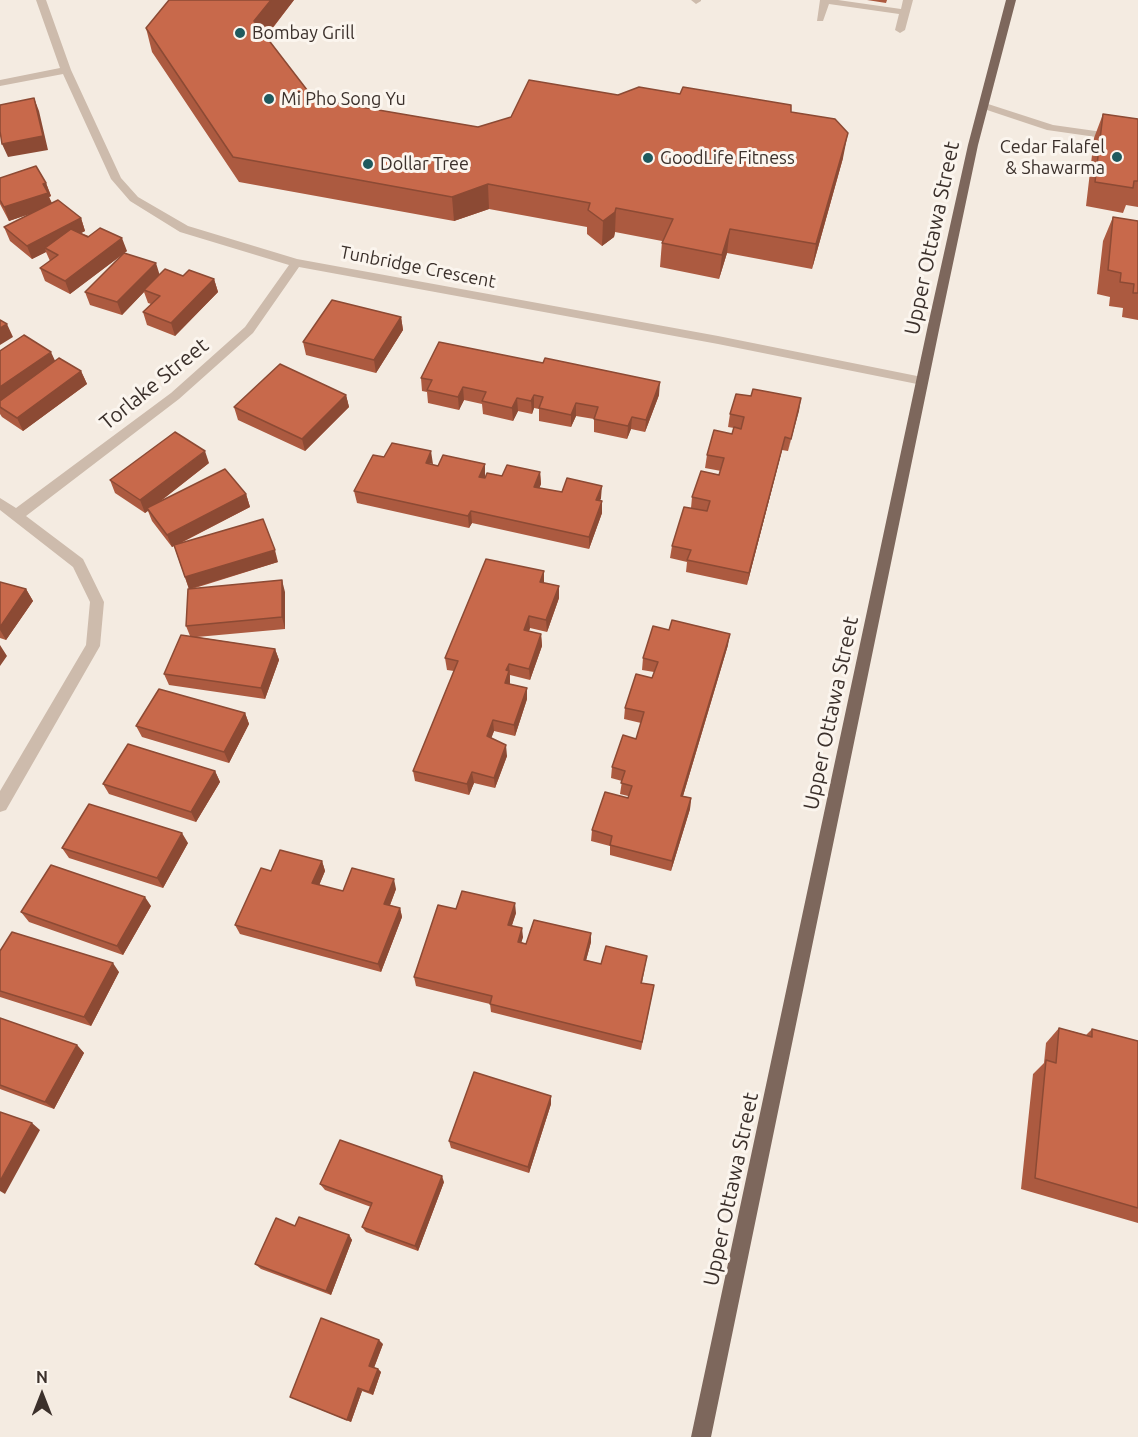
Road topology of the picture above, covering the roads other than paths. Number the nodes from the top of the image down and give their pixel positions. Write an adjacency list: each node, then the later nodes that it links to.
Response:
1 (41, 0): 8 (street, Tunbridge Crescent)
2 (908, 0): 5 (street)
3 (1011, 0): 10 (main road, Upper Ottawa Street)
4 (825, 1): 5 (street); 6 (street)
5 (904, 12): 7 (street)
6 (820, 19)
7 (900, 30)
8 (66, 70): 9 (street); 12 (street, Tunbridge Crescent)
9 (0, 83)
10 (985, 106): 11 (street); 13 (main road, Upper Ottawa Street)
11 (1138, 140)
12 (296, 263): 13 (street, Tunbridge Crescent); 15 (street, Torlake Street)
13 (922, 381): 17 (main road, Upper Ottawa Street)
14 (0, 503): 15 (street)
15 (17, 515): 16 (street)
16 (0, 805)
17 (701, 1437)

